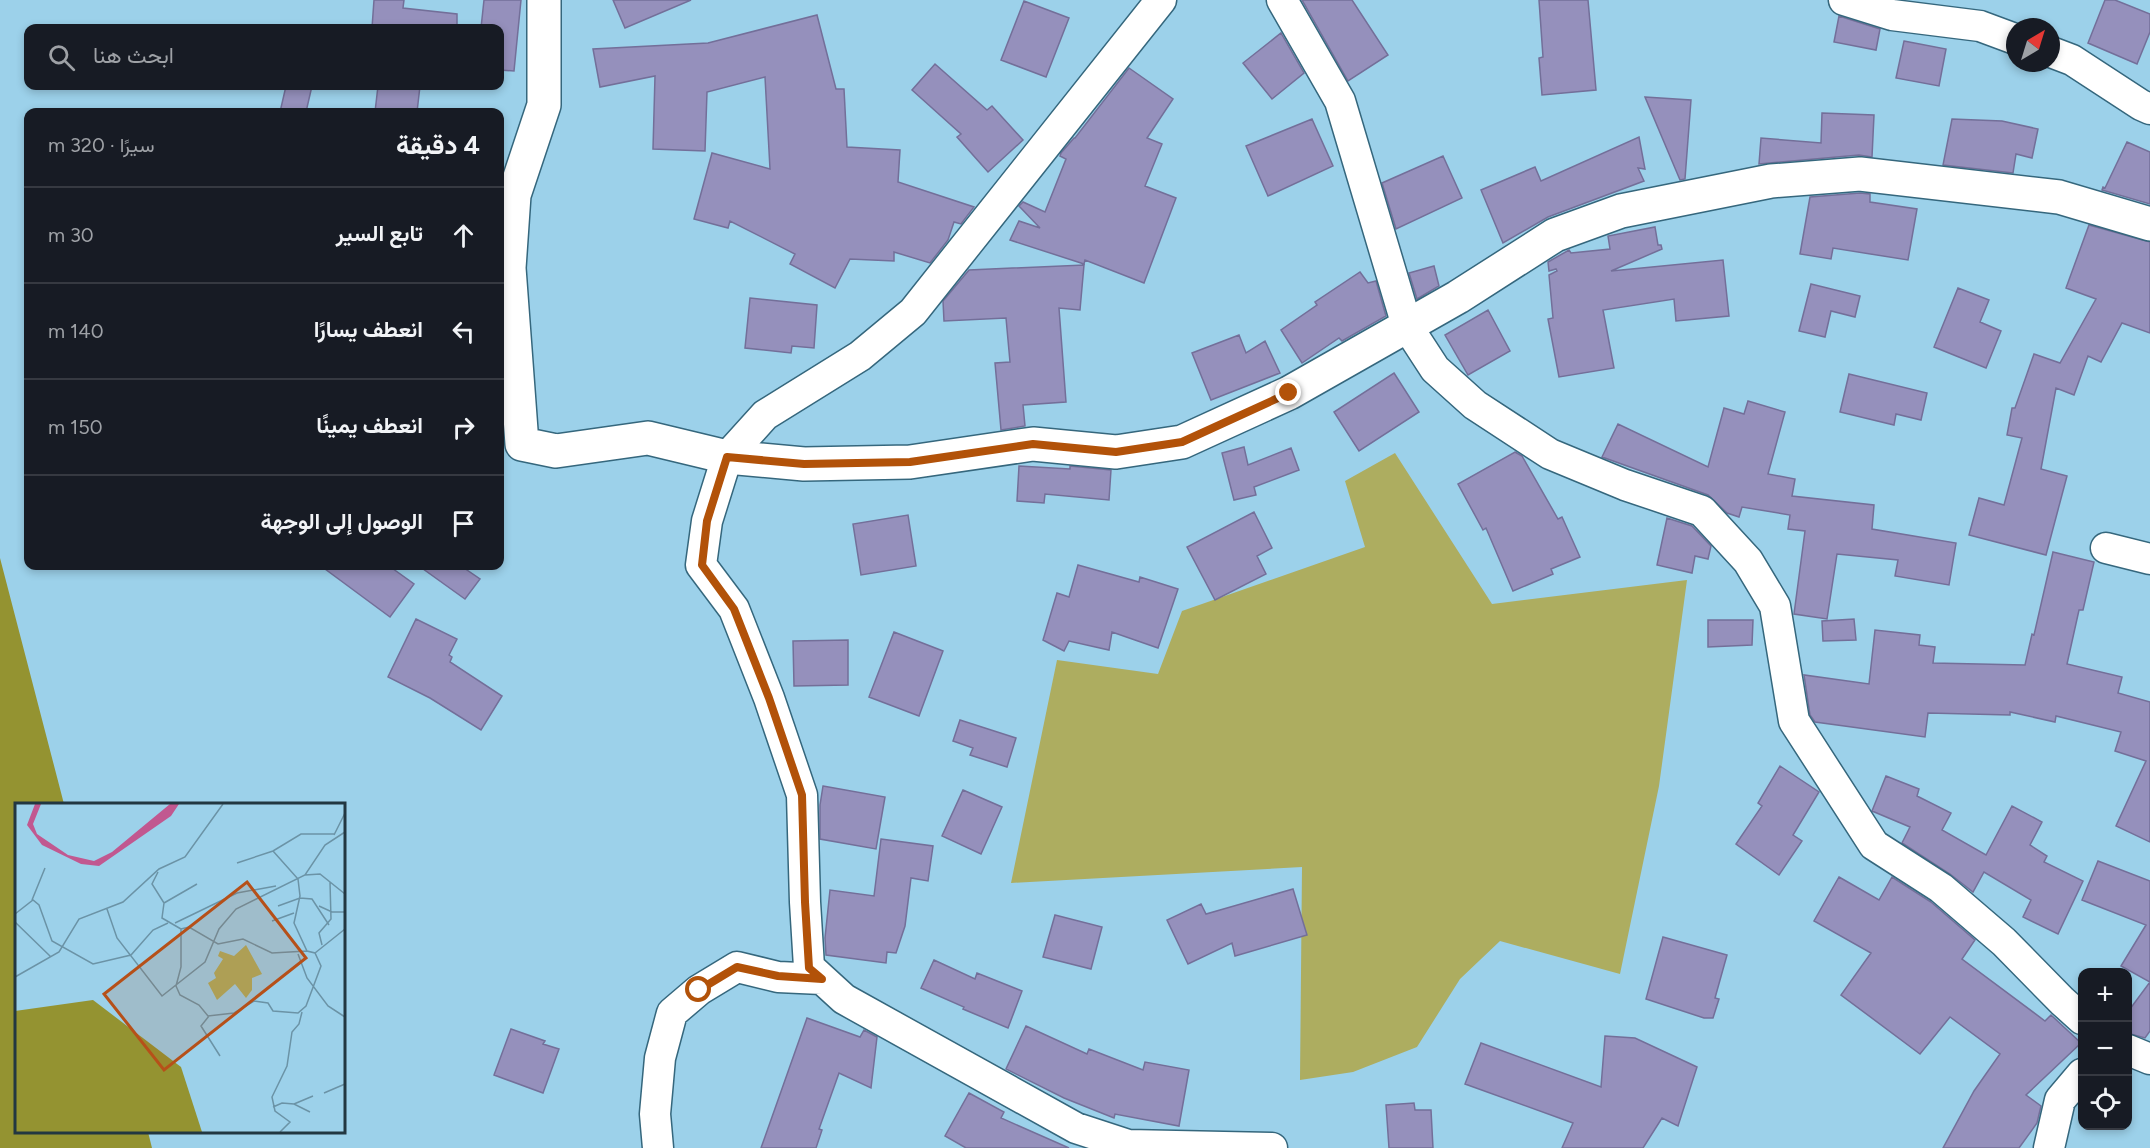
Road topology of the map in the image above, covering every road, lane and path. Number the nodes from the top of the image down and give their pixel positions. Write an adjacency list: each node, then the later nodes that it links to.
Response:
1 (544, 0): 10 (street)
2 (1161, 0): 10 (street)
3 (1281, 0): 9 (street)
4 (1844, 0): 5 (street)
5 (2006, 36)
6 (2060, 55): 7 (street)
7 (2150, 109)
8 (2150, 224): 9 (street)
9 (1407, 326): 10 (street); 14 (street)
10 (727, 457): 13 (street)
11 (2106, 548): 12 (street)
12 (2150, 559)
13 (822, 979): 18 (street); 19 (street)
14 (2078, 1016)
15 (2132, 1052): 16 (street)
16 (2150, 1059)
17 (2080, 1076): 20 (street)
18 (658, 1148)
19 (1272, 1148)
20 (2049, 1148)

